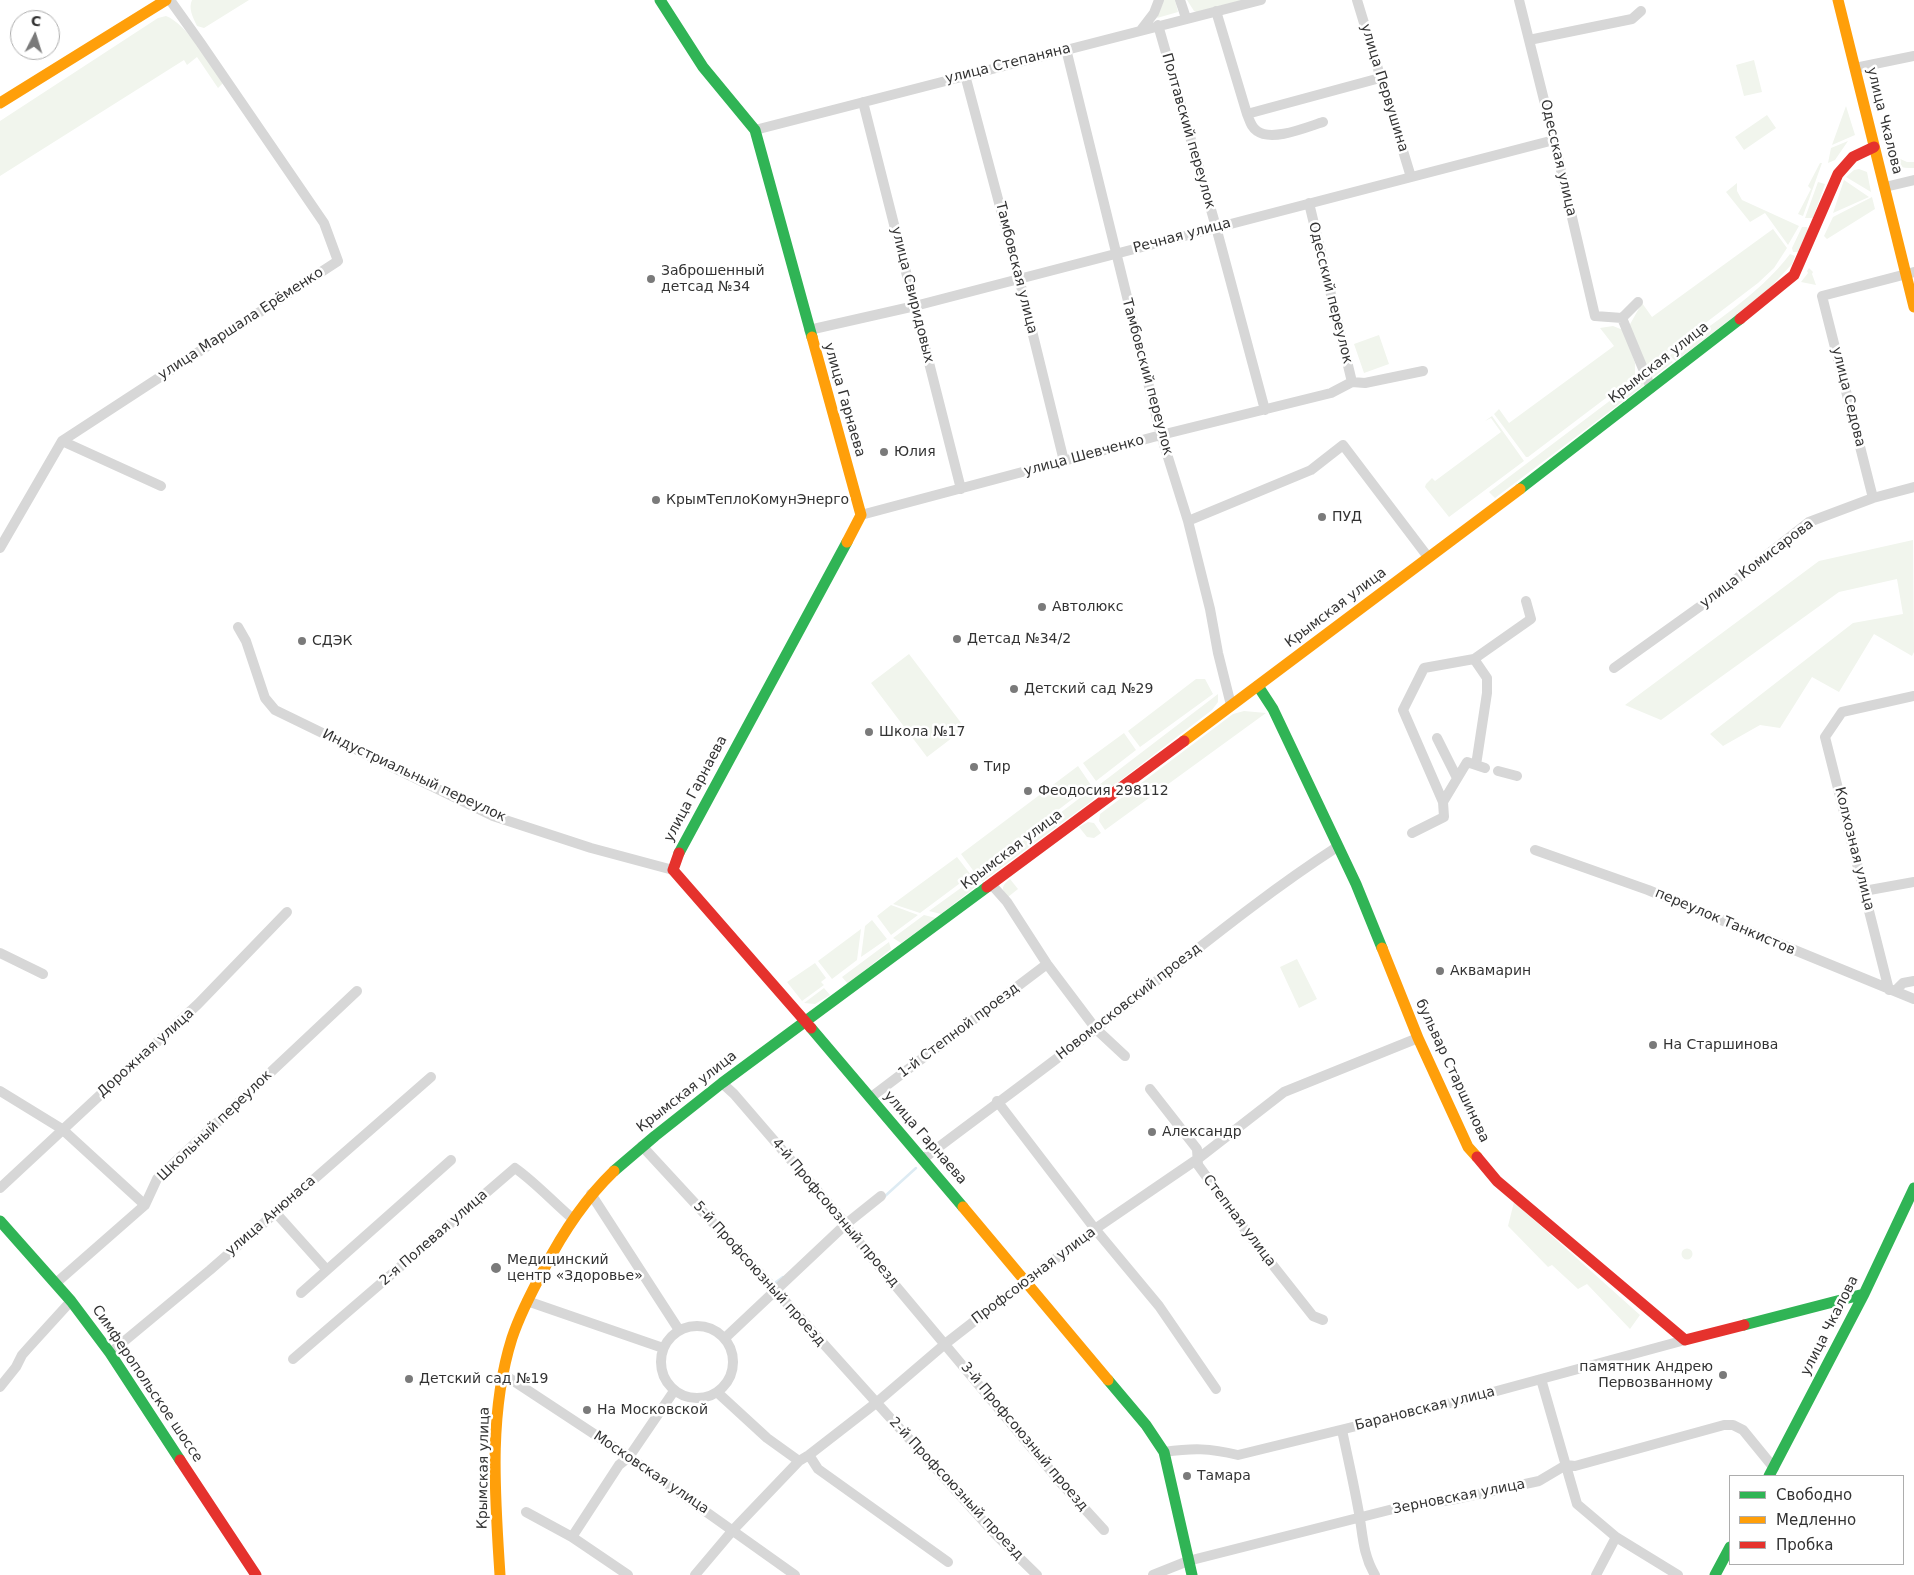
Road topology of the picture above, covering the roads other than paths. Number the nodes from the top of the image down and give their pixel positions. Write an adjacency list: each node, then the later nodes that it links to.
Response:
1 (168, 0): 21 (main road); 45 (street, улица Маршала Ерёменко)
2 (660, 0): 24 (main road, улица Гарнаева)
3 (1159, 0): 13 (street)
4 (1180, 0): 11 (street)
5 (1261, 0): 9 (street, улица Степаняна)
6 (1356, 0): 19 (street, улица Первушина)
7 (1519, 0): 14 (street, Одесская улица)
8 (1838, 0): 17 (main road, улица Чкалова)
9 (1216, 11): 11 (street, улица Степаняна); 22 (street)
10 (1640, 11): 14 (street)
11 (1186, 18): 12 (street, улица Степаняна)
12 (1158, 25): 13 (street, улица Степаняна); 31 (street, Полтавский переулок)
13 (1141, 30): 15 (street, улица Степаняна)
14 (1529, 40): 25 (street, Одесская улица)
15 (1066, 49): 18 (street, улица Степаняна); 32 (street, Тамбовский переулок)
16 (1914, 56): 17 (street)
17 (1855, 68): 26 (main road, улица Чкалова)
18 (965, 75): 20 (street, улица Степаняна); 34 (street, Тамбовская улица)
19 (1380, 78): 22 (street); 27 (street, улица Первушина)
20 (862, 102): 24 (street, улица Степаняна); 36 (street, улица Свиридовых)
21 (0, 103)
22 (1247, 114): 23 (street)
23 (1323, 122)
24 (755, 130): 39 (main road, улица Гарнаева)
25 (1554, 140): 27 (street, Речная улица); 38 (street, Одесская улица)
26 (1874, 147): 29 (main road, улица Чкалова); 42 (main road, Крымская улица)
27 (1411, 177): 30 (street, Речная улица)
28 (1914, 180): 29 (street)
29 (1885, 187): 33 (main road, улица Чкалова)
30 (1308, 203): 31 (street, Речная улица); 41 (street, Одесский переулок)
31 (1216, 227): 32 (street, Речная улица); 43 (street, Полтавский переулок)
32 (1115, 254): 34 (street, Речная улица); 44 (street, Тамбовский переулок)
33 (1910, 273): 37 (main road, улица Чкалова); 50 (street, улица Седова)
34 (1019, 278): 36 (street, Речная улица); 46 (street, Тамбовская улица)
35 (1638, 302): 38 (street)
36 (915, 306): 39 (street, Речная улица); 49 (street, улица Свиридовых)
37 (1914, 307)
38 (1622, 318): 42 (street)
39 (809, 330): 51 (main road, улица Гарнаева)
40 (1423, 371): 41 (street, улица Шевченко)
41 (1352, 382): 43 (street, улица Шевченко)
42 (1651, 388): 54 (main road, Крымская улица)
43 (1265, 410): 44 (street, улица Шевченко)
44 (1161, 435): 46 (street, улица Шевченко); 52 (street, Тамбовский переулок)
45 (62, 441): 47 (street); 53 (street, улица Маршала Ерёменко)
46 (1064, 461): 49 (street, улица Шевченко)
47 (161, 486)
48 (1914, 487): 50 (street, улица Комисарова)
49 (961, 489): 51 (street, улица Шевченко)
50 (1873, 498): 58 (street, улица Комисарова)
51 (861, 515): 70 (main road, улица Гарнаева)
52 (1188, 522): 54 (street); 61 (street, Тамбовский переулок)
53 (0, 548)
54 (1428, 557): 59 (main road, Крымская улица)
55 (1526, 601): 57 (street)
56 (238, 627): 70 (street, Индустриальный переулок)
57 (1474, 659): 65 (street); 66 (street)
58 (1614, 668)
59 (1258, 686): 61 (main road, Крымская улица); 68 (main road, бульвар Старшинова)
60 (1914, 696): 73 (street, Колхозная улица)
61 (1231, 705): 72 (main road, Крымская улица)
62 (1437, 738): 65 (street)
63 (1498, 771): 64 (street)
64 (1517, 776)
65 (1457, 778): 66 (street)
66 (1443, 802): 67 (street)
67 (1412, 833)
68 (1337, 847): 83 (street, Новомосковский проезд); 84 (main road, бульвар Старшинова)
69 (1535, 850): 80 (street, переулок Танкистов)
70 (673, 870): 82 (main road, улица Гарнаева)
71 (1914, 882): 73 (street)
72 (991, 884): 76 (street); 82 (main road, Крымская улица)
73 (1864, 891): 80 (street, Колхозная улица)
74 (287, 912): 92 (street, Дорожная улица)
75 (0, 953): 77 (street)
76 (1047, 964): 83 (street); 90 (street, 1-й Степной проезд)
77 (43, 974)
78 (1914, 980): 80 (street)
79 (357, 991): 101 (street, Школьный переулок)
80 (1892, 991): 81 (street, переулок Танкистов)
81 (1914, 999)
82 (805, 1022): 87 (main road, Крымская улица); 90 (main road, улица Гарнаева)
83 (1096, 1029): 85 (street); 91 (street, Новомосковский проезд)
84 (1418, 1038): 94 (street, Профсоюзная улица); 118 (main road, бульвар Старшинова)
85 (1125, 1056)
86 (431, 1077): 102 (street, улица Анюнаса)
87 (722, 1083): 93 (main road, Крымская улица); 105 (street, 4-й Профсоюзный проезд)
88 (1150, 1089): 94 (street, Степная улица)
89 (0, 1091): 92 (street)
90 (870, 1098): 95 (main road, улица Гарнаева)
91 (997, 1101): 95 (street, Новомосковский проезд); 106 (street)
92 (62, 1129): 97 (street, Дорожная улица); 101 (street)
93 (642, 1146): 99 (main road, Крымская улица); 110 (street, 5-й Профсоюзный проезд)
94 (1199, 1158): 106 (street, Профсоюзная улица); 115 (street, Степная улица)
95 (923, 1159): 108 (main road, улица Гарнаева)
96 (451, 1160): 107 (street)
97 (0, 1188)
98 (1914, 1188): 112 (main road, улица Чкалова)
99 (591, 1194): 103 (main road, Крымская улица); 116 (street)
100 (881, 1196): 105 (street)
101 (145, 1205): 109 (street, Школьный переулок)
102 (275, 1212): 107 (street); 121 (street, улица Анюнаса)
103 (573, 1219): 114 (main road, Крымская улица); 122 (street, 2-я Полевая улица)
104 (0, 1221): 109 (main road, Симферопольское шоссе)
105 (846, 1224): 110 (street); 119 (street, 4-й Профсоюзный проезд)
106 (1095, 1229): 108 (street, Профсоюзная улица); 126 (street)
107 (327, 1270): 111 (street)
108 (1026, 1281): 119 (street, Профсоюзная улица); 131 (main road, улица Гарнаева)
109 (56, 1283): 113 (main road, Симферопольское шоссе)
110 (775, 1290): 117 (street); 129 (street, 5-й Профсоюзный проезд)
111 (301, 1293)
112 (1864, 1294): 118 (main road); 136 (main road, улица Чкалова)
113 (71, 1301): 121 (main road, Симферопольское шоссе); 125 (street)
114 (527, 1301): 120 (street); 123 (main road, Крымская улица)
115 (1323, 1320)
116 (679, 1330): 117 (street); 120 (street)
117 (725, 1338): 128 (street)
118 (1685, 1340): 124 (street, Барановская улица)
119 (946, 1344): 129 (street, Профсоюзная улица); 140 (street, 3-й Профсоюзный проезд)
120 (663, 1348): 127 (street)
121 (110, 1353): 146 (main road, Симферопольское шоссе)
122 (293, 1359)
123 (503, 1374): 133 (street, Московская улица); 147 (main road, Крымская улица)
124 (1541, 1378): 130 (street, Барановская улица); 135 (street)
125 (0, 1387)
126 (1216, 1389)
127 (674, 1391): 128 (street); 133 (street)
128 (718, 1393): 134 (street)
129 (876, 1403): 132 (street, Профсоюзная улица); 151 (street, 2-й Профсоюзный проезд)
130 (1342, 1430): 131 (street, Барановская улица); 138 (street)
131 (1164, 1452): 144 (main road, улица Гарнаева)
132 (809, 1456): 134 (street, Профсоюзная улица); 145 (street)
133 (629, 1457): 139 (street, Московская улица); 141 (street)
134 (799, 1461): 139 (street, Профсоюзная улица)
135 (1566, 1465): 136 (street, Зерновская улица); 138 (street, Зерновская улица); 142 (street)
136 (1771, 1472)
137 (526, 1512): 141 (street)
138 (1360, 1519): 144 (street, Зерновская улица); 154 (street)
139 (733, 1530): 149 (street, Профсоюзная улица); 150 (street, Московская улица)
140 (1104, 1530)
141 (572, 1537): 148 (street)
142 (1616, 1537): 155 (street); 156 (street)
143 (1729, 1549): 157 (main road)
144 (1188, 1560): 152 (street, Зерновская улица); 153 (main road, улица Гарнаева)
145 (948, 1562)
146 (256, 1575)
147 (500, 1575)
148 (628, 1575)
149 (695, 1575)
150 (795, 1575)
151 (1037, 1575)
152 (1153, 1575)
153 (1192, 1575)
154 (1375, 1575)
155 (1596, 1575)
156 (1678, 1575)
157 (1715, 1575)

